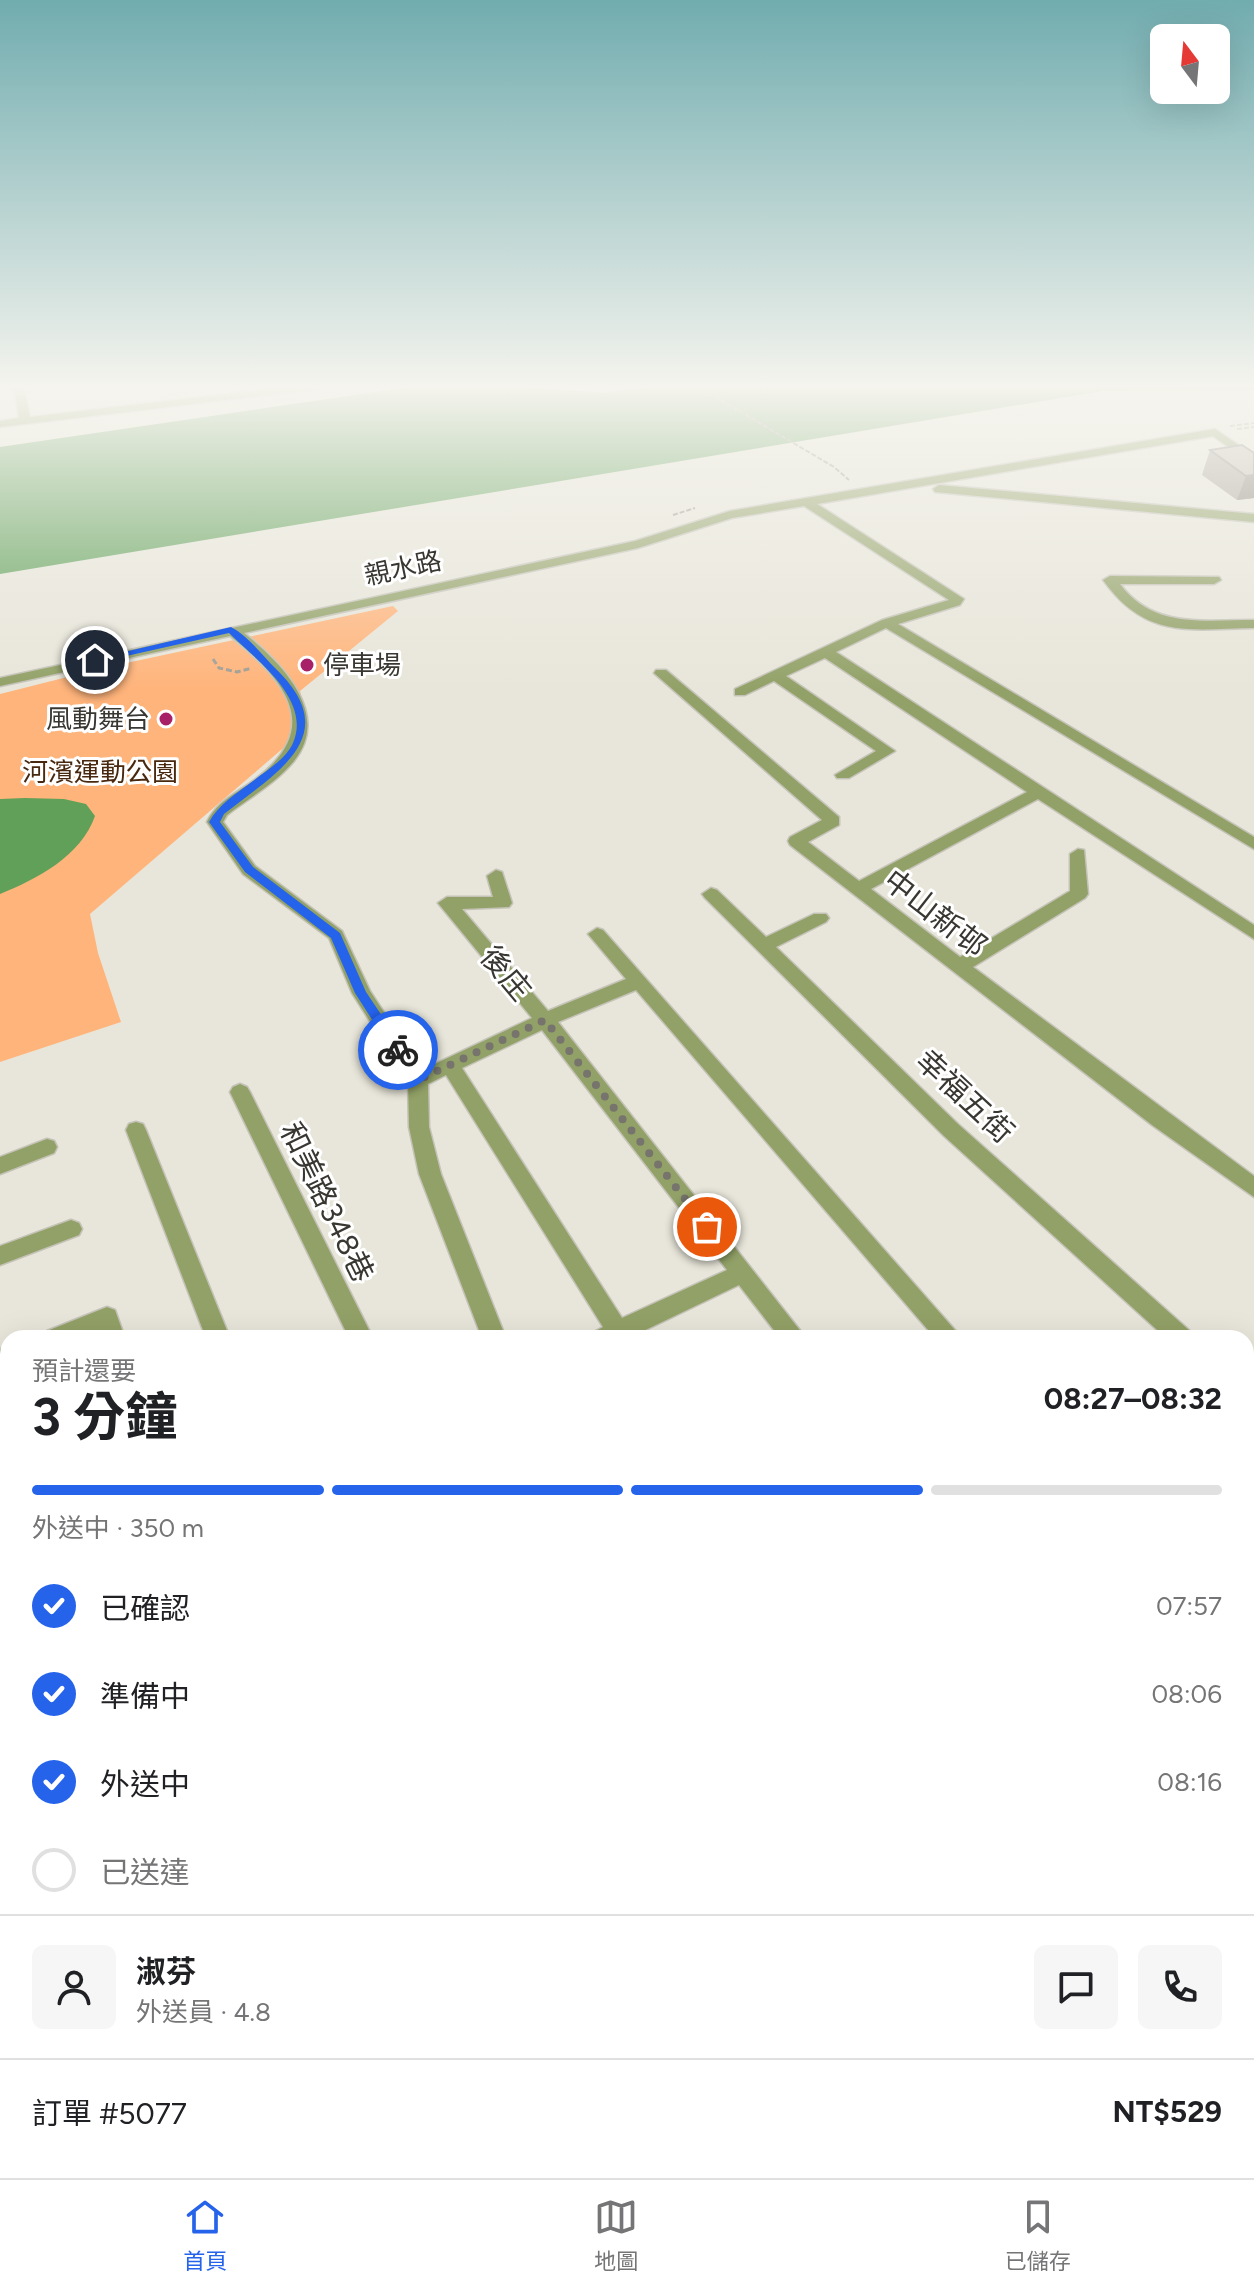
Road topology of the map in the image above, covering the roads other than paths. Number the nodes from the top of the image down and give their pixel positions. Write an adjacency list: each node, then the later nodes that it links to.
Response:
1 (901, 488): 3 (street, 親水路)
2 (929, 488): 4 (street)
3 (808, 503): 6 (street); 8 (street, 親水路)
4 (1254, 518)
5 (1214, 580): 7 (street)
6 (887, 623): 9 (street); 16 (street)
7 (1254, 624)
8 (231, 630): 12 (street, 親水路); 29 (street)
9 (827, 653): 11 (street); 15 (street)
10 (661, 673): 19 (street, 中山新邨)
11 (776, 676): 13 (street); 14 (street)
12 (0, 682)
13 (740, 692)
14 (843, 775)
15 (1039, 792): 19 (street); 22 (street)
16 (1254, 844)
17 (1078, 854): 25 (street)
18 (496, 876): 27 (street, 後庄)
19 (858, 889): 25 (street, 中山新邨)
20 (711, 894): 24 (street, 幸福五街)
21 (820, 918): 24 (street)
22 (1254, 933)
23 (597, 934): 26 (street)
24 (764, 946): 47 (street, 幸福五街)
25 (958, 967): 34 (street, 中山新邨)
26 (638, 982): 27 (street); 46 (street)
27 (545, 1020): 28 (street); 37 (street, 後庄)
28 (449, 1064): 29 (street); 43 (street)
29 (418, 1080): 42 (street)
30 (240, 1092): 41 (street, 和美路348巷)
31 (136, 1130): 40 (street)
32 (47, 1147): 33 (street)
33 (0, 1166)
34 (1254, 1188)
35 (71, 1229): 36 (street)
36 (0, 1256)
37 (743, 1273): 44 (street); 45 (street, 後庄)
38 (75, 1330): 39 (street)
39 (111, 1330)
40 (215, 1330)
41 (357, 1330)
42 (491, 1330)
43 (611, 1330)
44 (627, 1330)
45 (788, 1330)
46 (943, 1330)
47 (1173, 1330)

